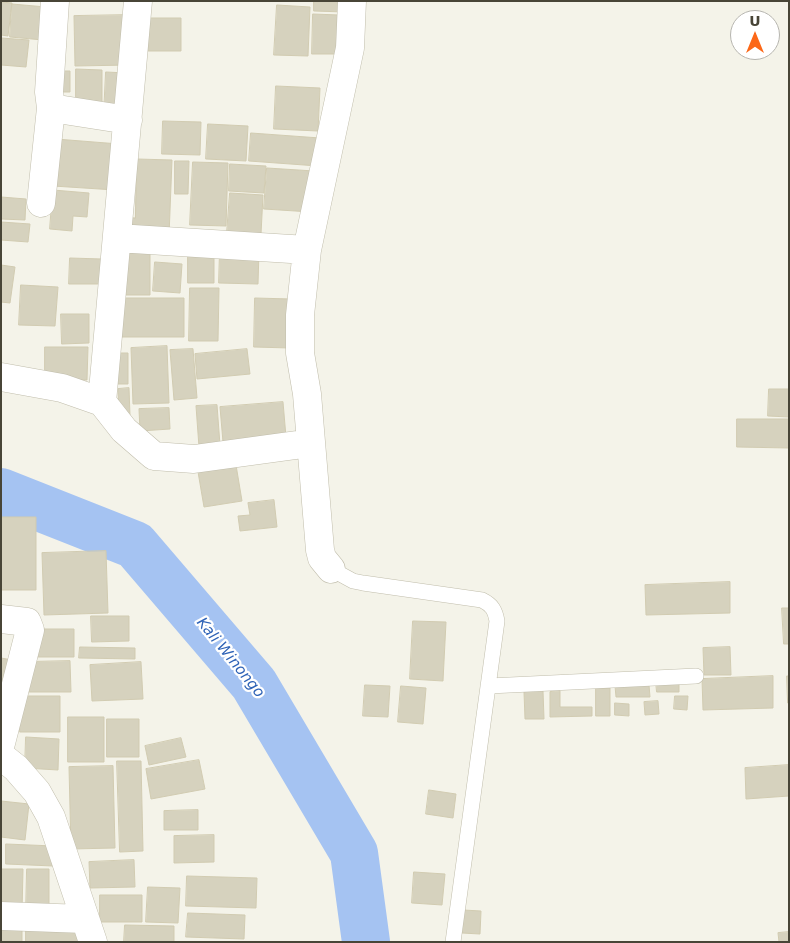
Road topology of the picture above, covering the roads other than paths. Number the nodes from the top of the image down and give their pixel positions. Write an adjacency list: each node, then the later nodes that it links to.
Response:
1 (55, 1): 4 (street)
2 (138, 1): 5 (street)
3 (352, 1): 8 (street)
4 (51, 108): 5 (street); 6 (street)
5 (128, 120): 7 (street)
6 (41, 203)
7 (117, 238): 8 (street); 10 (street)
8 (307, 250): 11 (street)
9 (1, 377): 10 (street)
10 (102, 402): 11 (street)
11 (311, 443): 12 (street)
12 (331, 569): 15 (lane)
13 (1, 619): 16 (street)
14 (696, 676): 15 (lane)
15 (489, 686): 20 (lane)
16 (1, 743)
17 (1, 756): 19 (street)
18 (1, 916): 19 (street)
19 (88, 930)
20 (453, 942)

